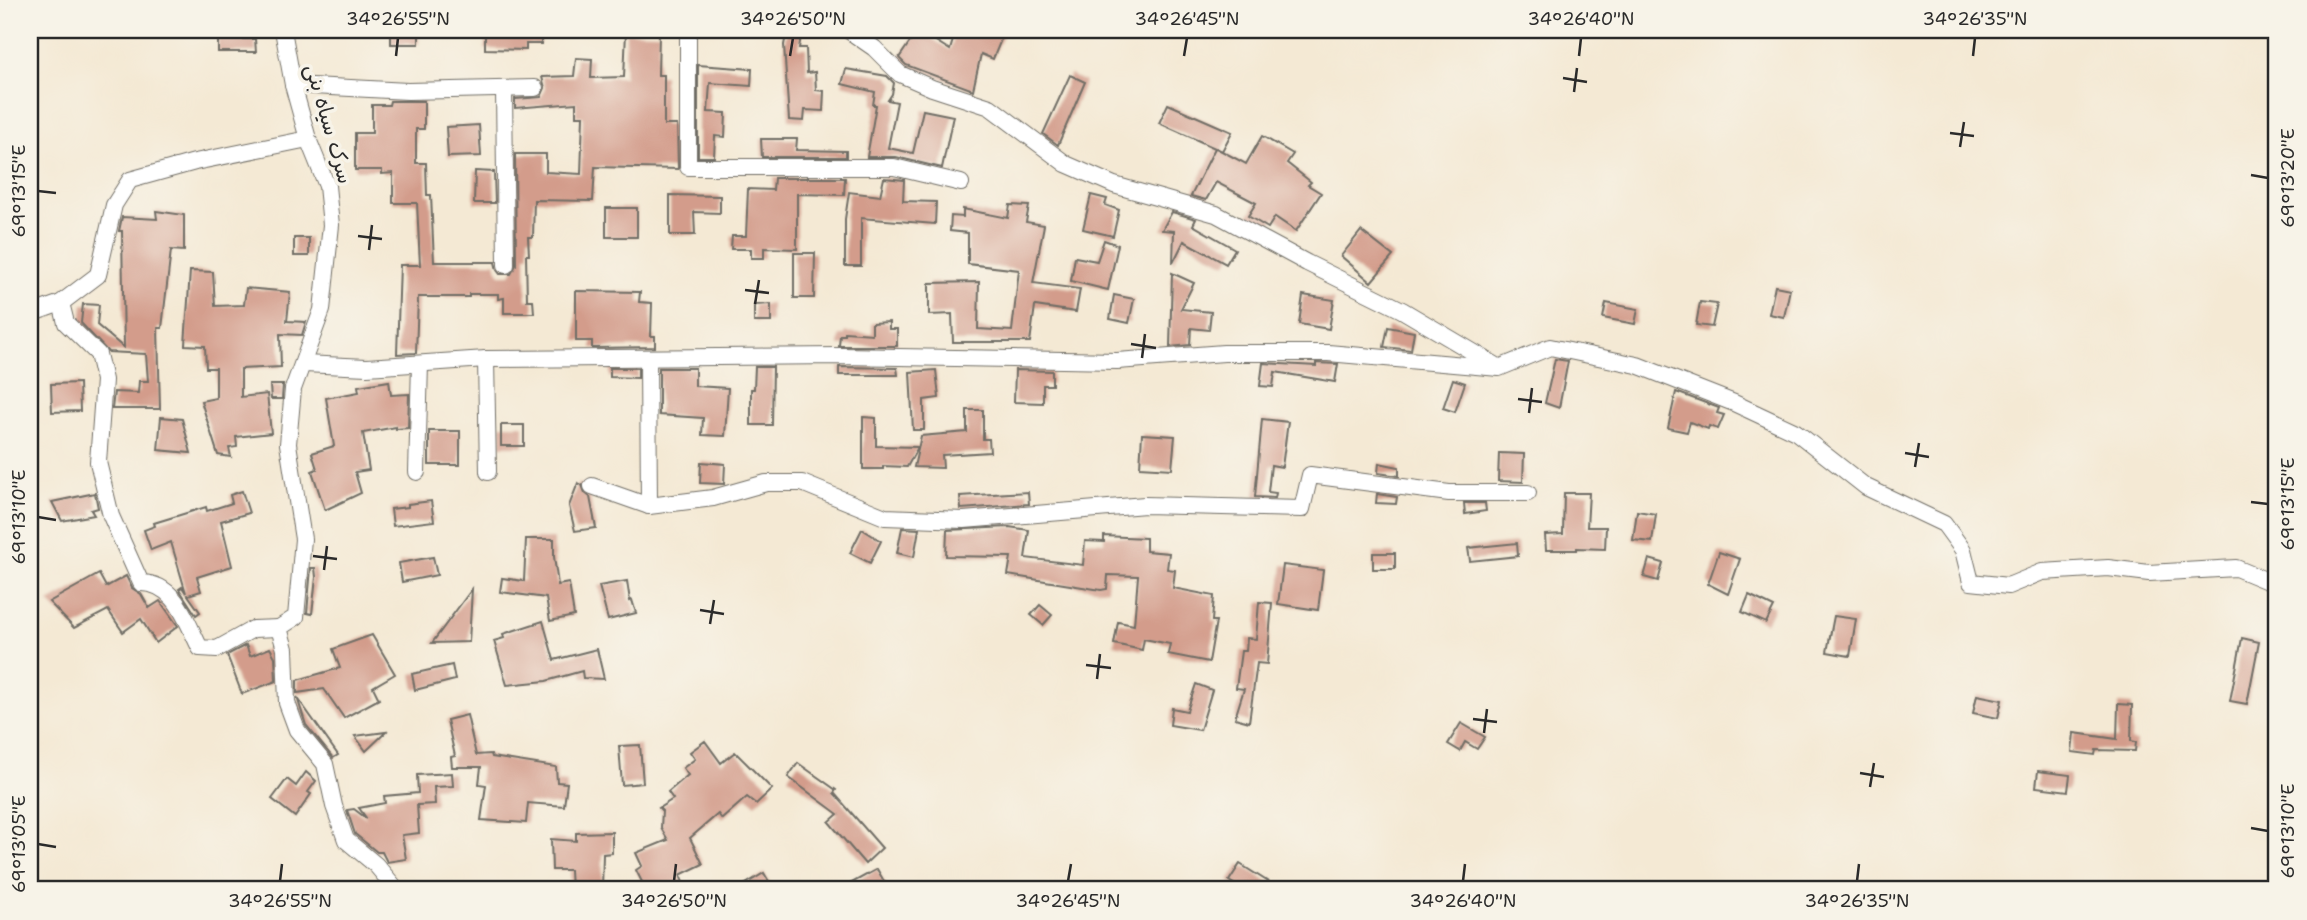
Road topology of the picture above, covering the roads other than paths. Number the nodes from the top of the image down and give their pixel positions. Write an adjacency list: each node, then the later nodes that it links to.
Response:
1 (284, 30): 4 (street, سرک سیاه بنی)
2 (688, 30): 8 (street)
3 (848, 30): 16 (street)
4 (293, 85): 6 (street); 7 (street, سرک سیاه بنی)
5 (535, 88): 6 (street)
6 (504, 89): 9 (street)
7 (308, 139): 10 (street); 15 (street, سرک سیاه بنی)
8 (961, 183)
9 (506, 265)
10 (61, 303): 11 (street); 23 (street)
11 (30, 314)
12 (648, 358): 13 (street); 16 (street); 21 (street)
13 (486, 359): 14 (street); 18 (street)
14 (420, 363): 15 (street); 17 (street)
15 (304, 364): 23 (street, سرک سیاه بنی)
16 (1499, 368): 22 (street)
17 (417, 472)
18 (488, 472)
19 (592, 486): 21 (street)
20 (1528, 493): 21 (street)
21 (649, 506)
22 (2277, 585)
23 (279, 628): 24 (street)
24 (397, 890)

